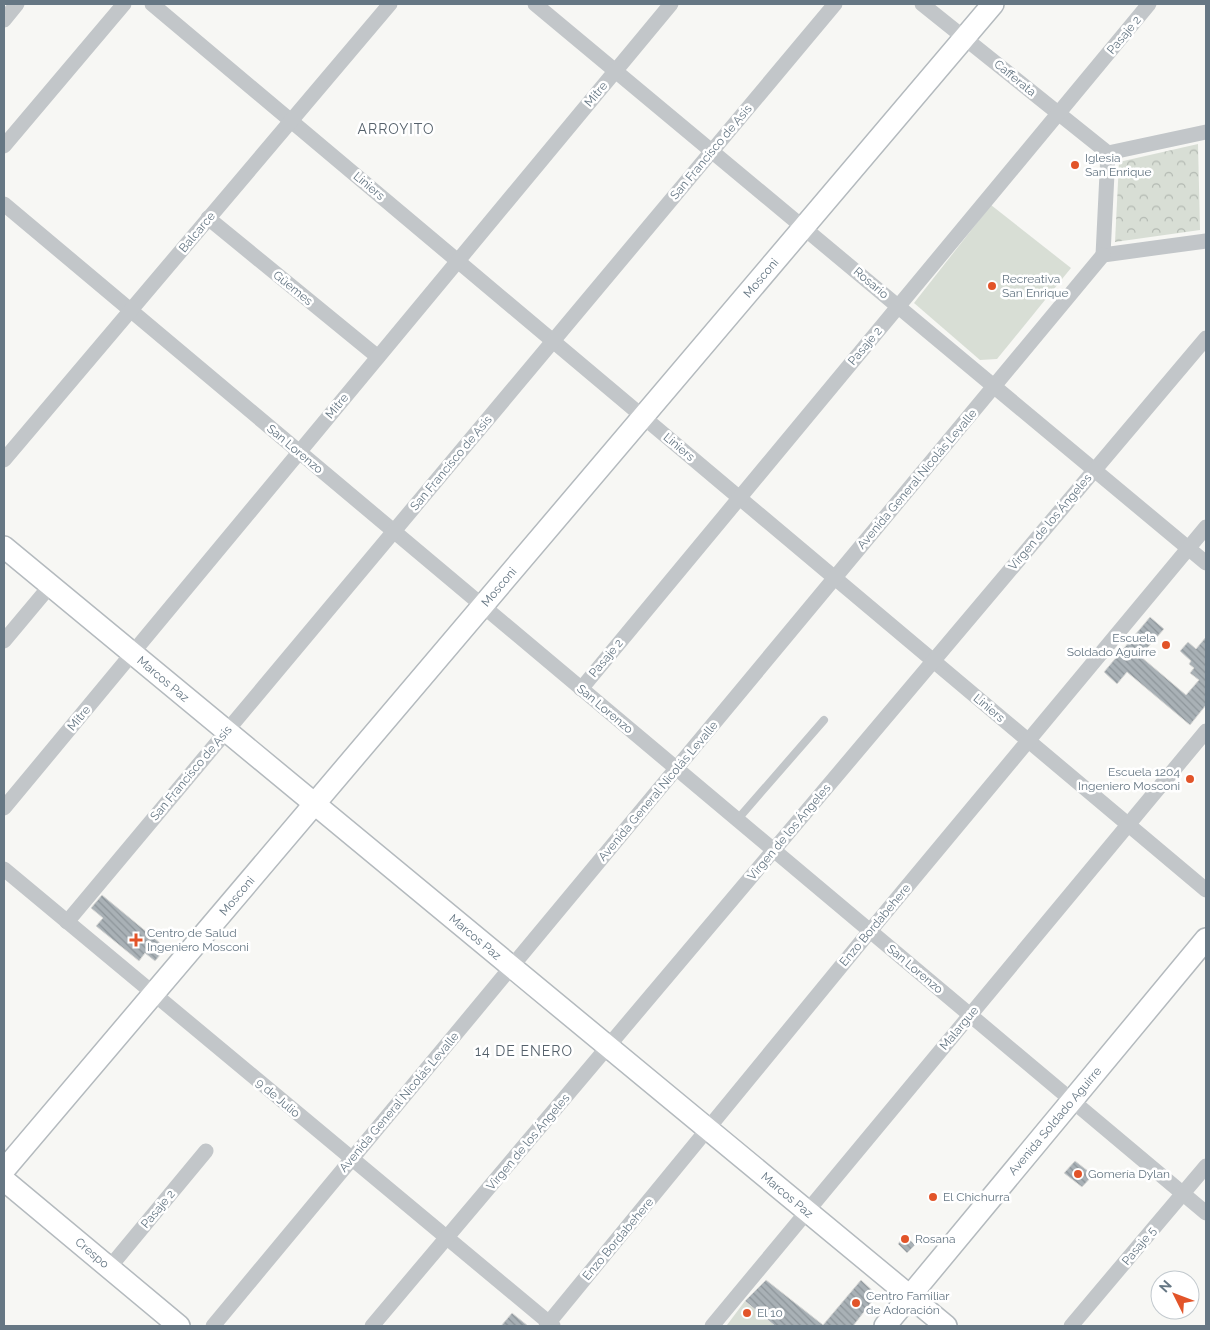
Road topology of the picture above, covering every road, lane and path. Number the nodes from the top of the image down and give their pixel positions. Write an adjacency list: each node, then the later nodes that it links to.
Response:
1 (17, 4): 11 (street)
2 (124, 4): 17 (street)
3 (152, 4): 15 (street, Liniers)
4 (390, 4): 15 (street, Balcarce)
5 (535, 4): 13 (street, Rosario)
6 (671, 4): 13 (street, Mitre)
7 (835, 4): 18 (street, San Francisco de Asis)
8 (922, 4): 12 (street, Cafferata)
9 (993, 4): 12 (street, Mosconi)
10 (1149, 4): 14 (street, Pasaje 2)
11 (4, 20)
12 (964, 38): 14 (street, Cafferata); 22 (street, Mosconi)
13 (615, 70): 18 (street, Rosario); 25 (street, Mitre)
14 (1058, 113): 19 (street, Cafferata); 26 (street, Pasaje 2)
15 (291, 121): 21 (street, Balcarce); 25 (street, Liniers)
16 (1206, 132): 19 (street)
17 (4, 146)
18 (712, 151): 22 (street, Rosario); 29 (street, San Francisco de Asis)
19 (1108, 153): 24 (street)
20 (4, 204): 27 (street, San Lorenzo)
21 (208, 218): 27 (street, Balcarce); 30 (street, Güemes)
22 (804, 227): 26 (street, Rosario); 32 (street, Mosconi)
23 (1206, 241): 24 (street)
24 (1103, 255): 31 (street, Avenida General Nicolás Levalle)
25 (458, 261): 29 (street, Liniers); 30 (street, Mitre)
26 (898, 306): 31 (street, Rosario); 36 (street, Pasaje 2)
27 (130, 310): 33 (street, San Lorenzo); 34 (street, Balcarce)
28 (1206, 338): 35 (street, Virgen de los Ángeles)
29 (553, 341): 32 (street, Liniers); 38 (street, San Francisco de Asis)
30 (378, 357): 33 (street, Mitre)
31 (994, 386): 35 (street, Rosario); 42 (street, Avenida General Nicolás Levalle)
32 (643, 417): 36 (street, Liniers); 44 (street, Mosconi)
33 (299, 452): 38 (street, San Lorenzo); 46 (street, Mitre)
34 (4, 460)
35 (1095, 470): 40 (street, Rosario); 47 (street, Virgen de los Ángeles)
36 (739, 498): 42 (street, Liniers); 48 (street, Pasaje 2)
37 (1206, 527): 40 (street, Enzo Bordabehere)
38 (394, 532): 44 (street, San Lorenzo); 50 (street, San Francisco de Asis)
39 (4, 547): 43 (street, Marcos Paz)
40 (1189, 548): 41 (street, Rosario); 52 (street, Enzo Bordabehere)
41 (1206, 563)
42 (835, 578): 47 (street, Liniers); 53 (street, Avenida General Nicolás Levalle)
43 (50, 586): 45 (street); 46 (street, Marcos Paz)
44 (482, 606): 48 (street, San Lorenzo); 54 (street, Mosconi)
45 (4, 641)
46 (132, 653): 50 (street, Marcos Paz); 55 (street, Mitre)
47 (933, 661): 52 (street, Liniers); 58 (street, Virgen de los Ángeles)
48 (581, 689): 53 (street, San Lorenzo)
49 (824, 720): 56 (lane)
50 (226, 731): 54 (street, Marcos Paz); 61 (street, San Francisco de Asis)
51 (1206, 731): 57 (street, Malargue)
52 (1028, 741): 57 (street, Liniers); 62 (street, Enzo Bordabehere)
53 (676, 769): 56 (street, San Lorenzo); 65 (street, Avenida General Nicolás Levalle)
54 (314, 804): 65 (street, Marcos Paz); 66 (street, Mosconi)
55 (4, 808)
56 (737, 820): 58 (street, San Lorenzo)
57 (1128, 825): 60 (street, Liniers); 67 (street, Malargue)
58 (774, 851): 62 (street, San Lorenzo); 68 (street, Virgen de los Ángeles)
59 (4, 869): 61 (street, 9 de Julio)
60 (1206, 890)
61 (67, 922): 66 (street, 9 de Julio)
62 (870, 930): 67 (street, San Lorenzo); 70 (street, Enzo Bordabehere)
63 (1206, 938): 69 (street, Avenida Soldado Aguirre)
64 (1206, 961): 69 (street, Avenida Soldado Aguirre)
65 (512, 967): 68 (street, Marcos Paz); 72 (street, Avenida General Nicolás Levalle)
66 (153, 994): 72 (street, 9 de Julio); 74 (street, Mosconi)
67 (970, 1015): 69 (street, San Lorenzo); 77 (street, Malargue)
68 (608, 1047): 70 (street, Marcos Paz); 79 (street, Virgen de los Ángeles)
69 (1077, 1106): 76 (street, San Lorenzo); 81 (street, Avenida Soldado Aguirre)
70 (708, 1130): 77 (street, Marcos Paz); 82 (street, Enzo Bordabehere)
71 (206, 1151): 80 (street, Pasaje 2)
72 (352, 1159): 79 (street, 9 de Julio); 84 (street, Avenida General Nicolás Levalle)
73 (1206, 1166): 76 (street, Pasaje 5)
74 (4, 1170)
75 (4, 1180): 80 (street, Crespo)
76 (1183, 1194): 78 (street, San Lorenzo); 90 (street, Pasaje 5)
77 (807, 1212): 81 (street, Marcos Paz); 86 (street, Malargue)
78 (1206, 1213)
79 (447, 1238): 82 (street, 9 de Julio); 85 (street, Virgen de los Ángeles)
80 (109, 1268): 83 (street, Crespo)
81 (915, 1301): 87 (street, Avenida Soldado Aguirre); 88 (street, Avenida Soldado Aguirre); 89 (street, Marcos Paz)
82 (549, 1325)
83 (179, 1326)
84 (213, 1326)
85 (372, 1326)
86 (712, 1326)
87 (885, 1326)
88 (902, 1326)
89 (946, 1326)
90 (1071, 1326)

